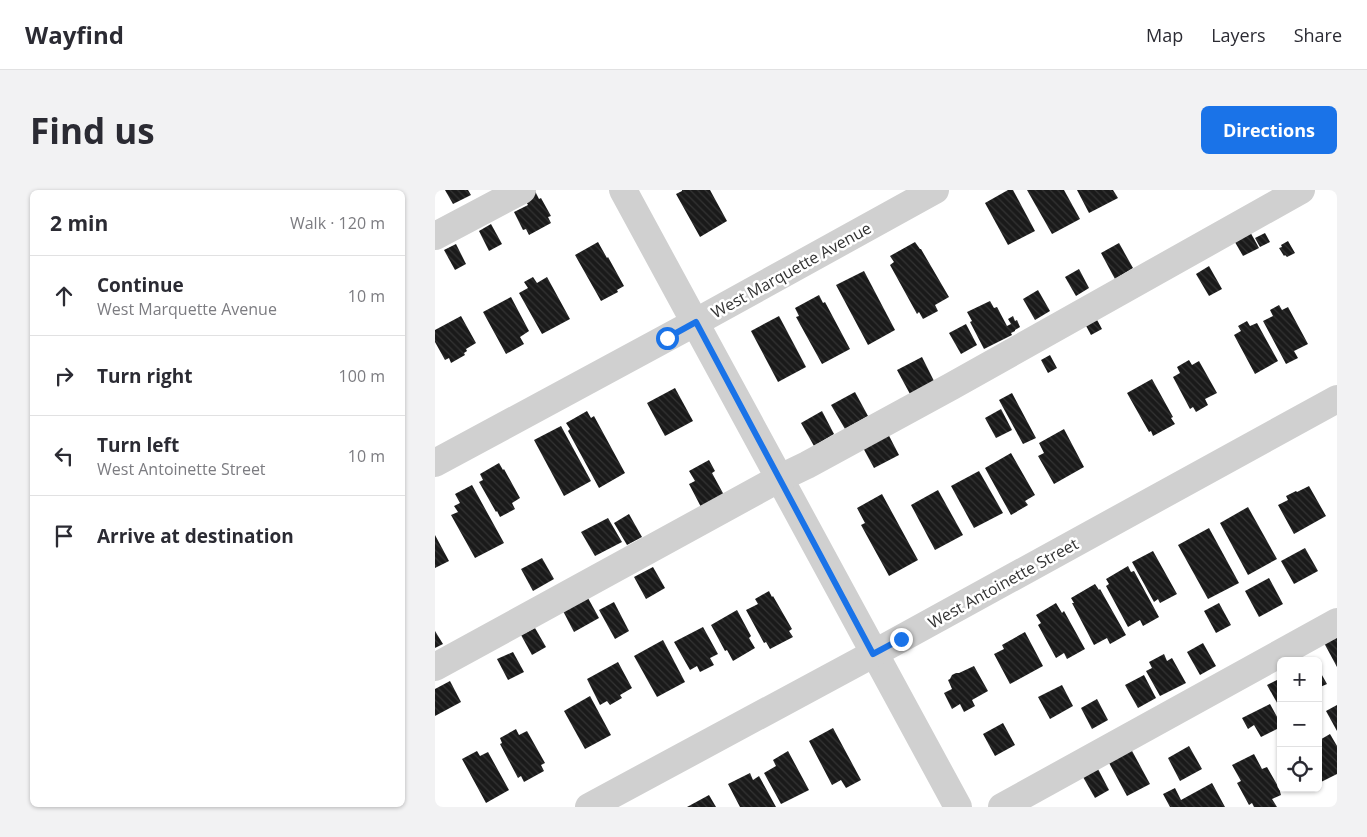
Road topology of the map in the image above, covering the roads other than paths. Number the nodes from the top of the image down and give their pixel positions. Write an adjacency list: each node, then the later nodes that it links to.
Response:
1 (522, 190): 5 (street)
2 (623, 190): 6 (street)
3 (935, 190): 6 (street, West Marquette Avenue)
4 (1301, 190): 9 (street)
5 (435, 236)
6 (696, 322): 8 (street, West Marquette Avenue); 9 (street)
7 (1337, 399): 11 (street, West Antoinette Street)
8 (435, 464)
9 (780, 478): 11 (street); 12 (street)
10 (1337, 622): 15 (street)
11 (873, 654): 13 (street, West Antoinette Street); 14 (street)
12 (435, 667)
13 (589, 807)
14 (958, 807)
15 (1002, 807)

